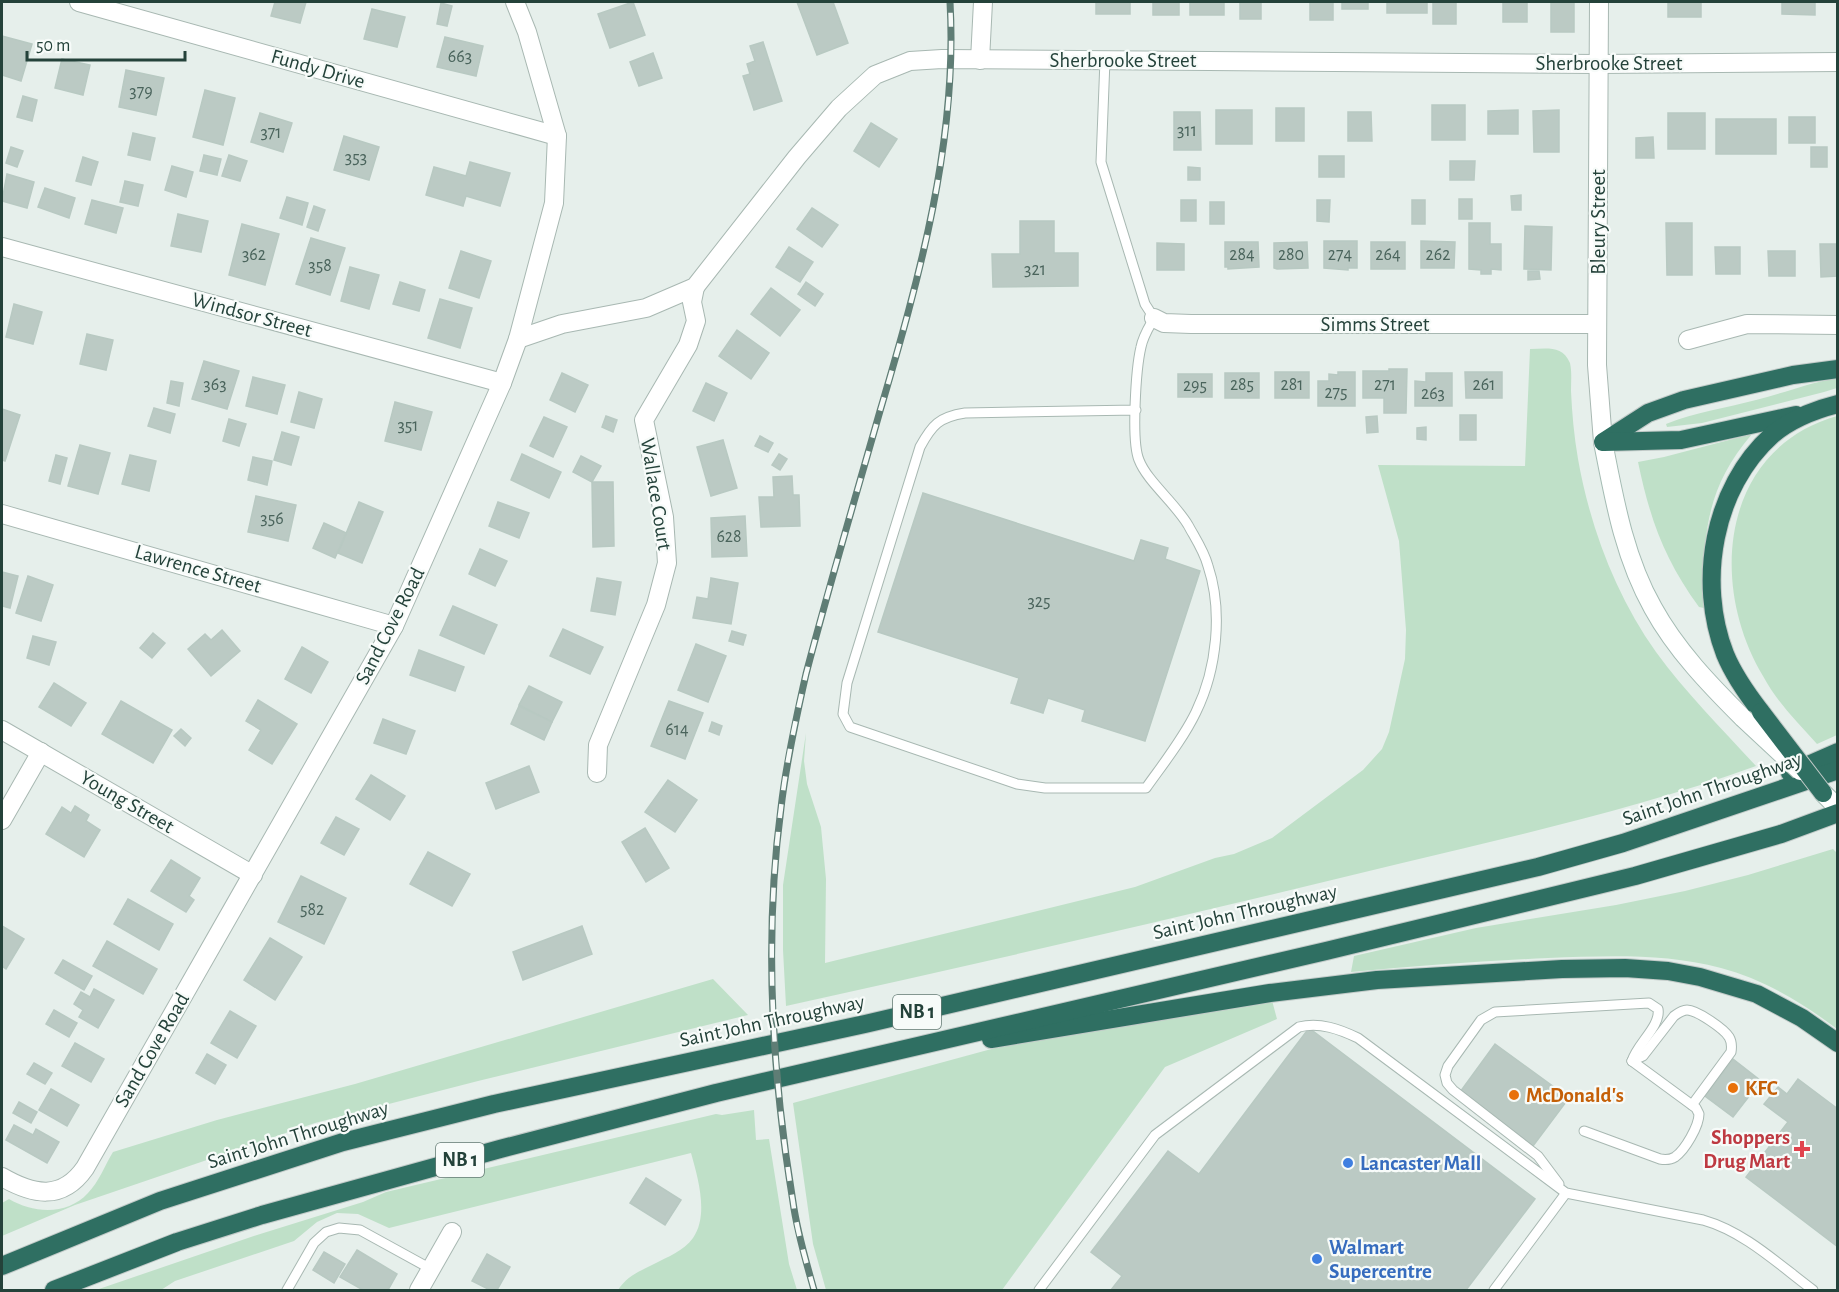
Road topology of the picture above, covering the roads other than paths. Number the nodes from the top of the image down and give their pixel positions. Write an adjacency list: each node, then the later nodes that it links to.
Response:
1 (79, 2): 9 (street, Fundy Drive)
2 (515, 2): 9 (street, Sand Cove Road)
3 (983, 2): 5 (street)
4 (1599, 2): 8 (street, Bleury Street)
5 (980, 60): 6 (street, Sherbrooke Street); 11 (street, Sherbrooke Street)
6 (1105, 60): 8 (street, Sherbrooke Street); 12 (lane)
7 (1838, 62): 8 (street, Sherbrooke Street)
8 (1598, 64): 13 (street, Bleury Street)
9 (557, 136): 15 (street, Sand Cove Road)
10 (2, 247): 18 (street, Windsor Street)
11 (695, 287): 15 (street, Sherbrooke Street); 29 (street, Wallace Court)
12 (1154, 318): 13 (street, Simms Street); 20 (lane)
13 (1597, 324): 22 (street, Bleury Street)
14 (1838, 324): 16 (street)
15 (518, 339): 18 (street, Sand Cove Road)
16 (1688, 339)
17 (1838, 369): 22 (highway)
18 (502, 383): 24 (street, Sand Cove Road)
19 (1838, 404): 21 (highway)
20 (1136, 410): 20 (lane)
21 (1810, 412): 22 (highway); 30 (highway, bridge)
22 (1603, 442): 30 (street, Bleury Street, bridge)
23 (2, 514): 24 (street, Lawrence Street)
24 (394, 626): 37 (street, Sand Cove Road)
25 (2, 730): 26 (street, Young Street)
26 (41, 752): 34 (street); 37 (street, Young Street)
27 (1838, 752): 35 (highway)
28 (1838, 770): 35 (highway, Saint John Throughway / NB 1)
29 (597, 773)
30 (1823, 793): 31 (street, Bleury Street)
31 (1838, 808)
32 (1838, 813): 36 (highway, NB 1)
33 (1838, 818): 36 (highway)
34 (2, 820)
35 (1685, 822): 46 (highway, Saint John Throughway / NB 1)
36 (1781, 834): 39 (highway, NB 1)
37 (253, 875): 43 (street, Sand Cove Road)
38 (1838, 1043): 39 (highway)
39 (873, 1057): 48 (highway, NB 1)
40 (1632, 1061): 41 (lane); 41 (lane); 44 (lane)
41 (1692, 1105): 42 (lane)
42 (1584, 1131)
43 (2, 1177)
44 (1566, 1193): 51 (lane); 52 (lane); 53 (lane)
45 (452, 1232): 47 (street)
46 (2, 1266)
47 (431, 1269): 49 (lane); 50 (street)
48 (54, 1290)
49 (287, 1290)
50 (419, 1290)
51 (1039, 1290)
52 (1494, 1290)
53 (1813, 1290)

